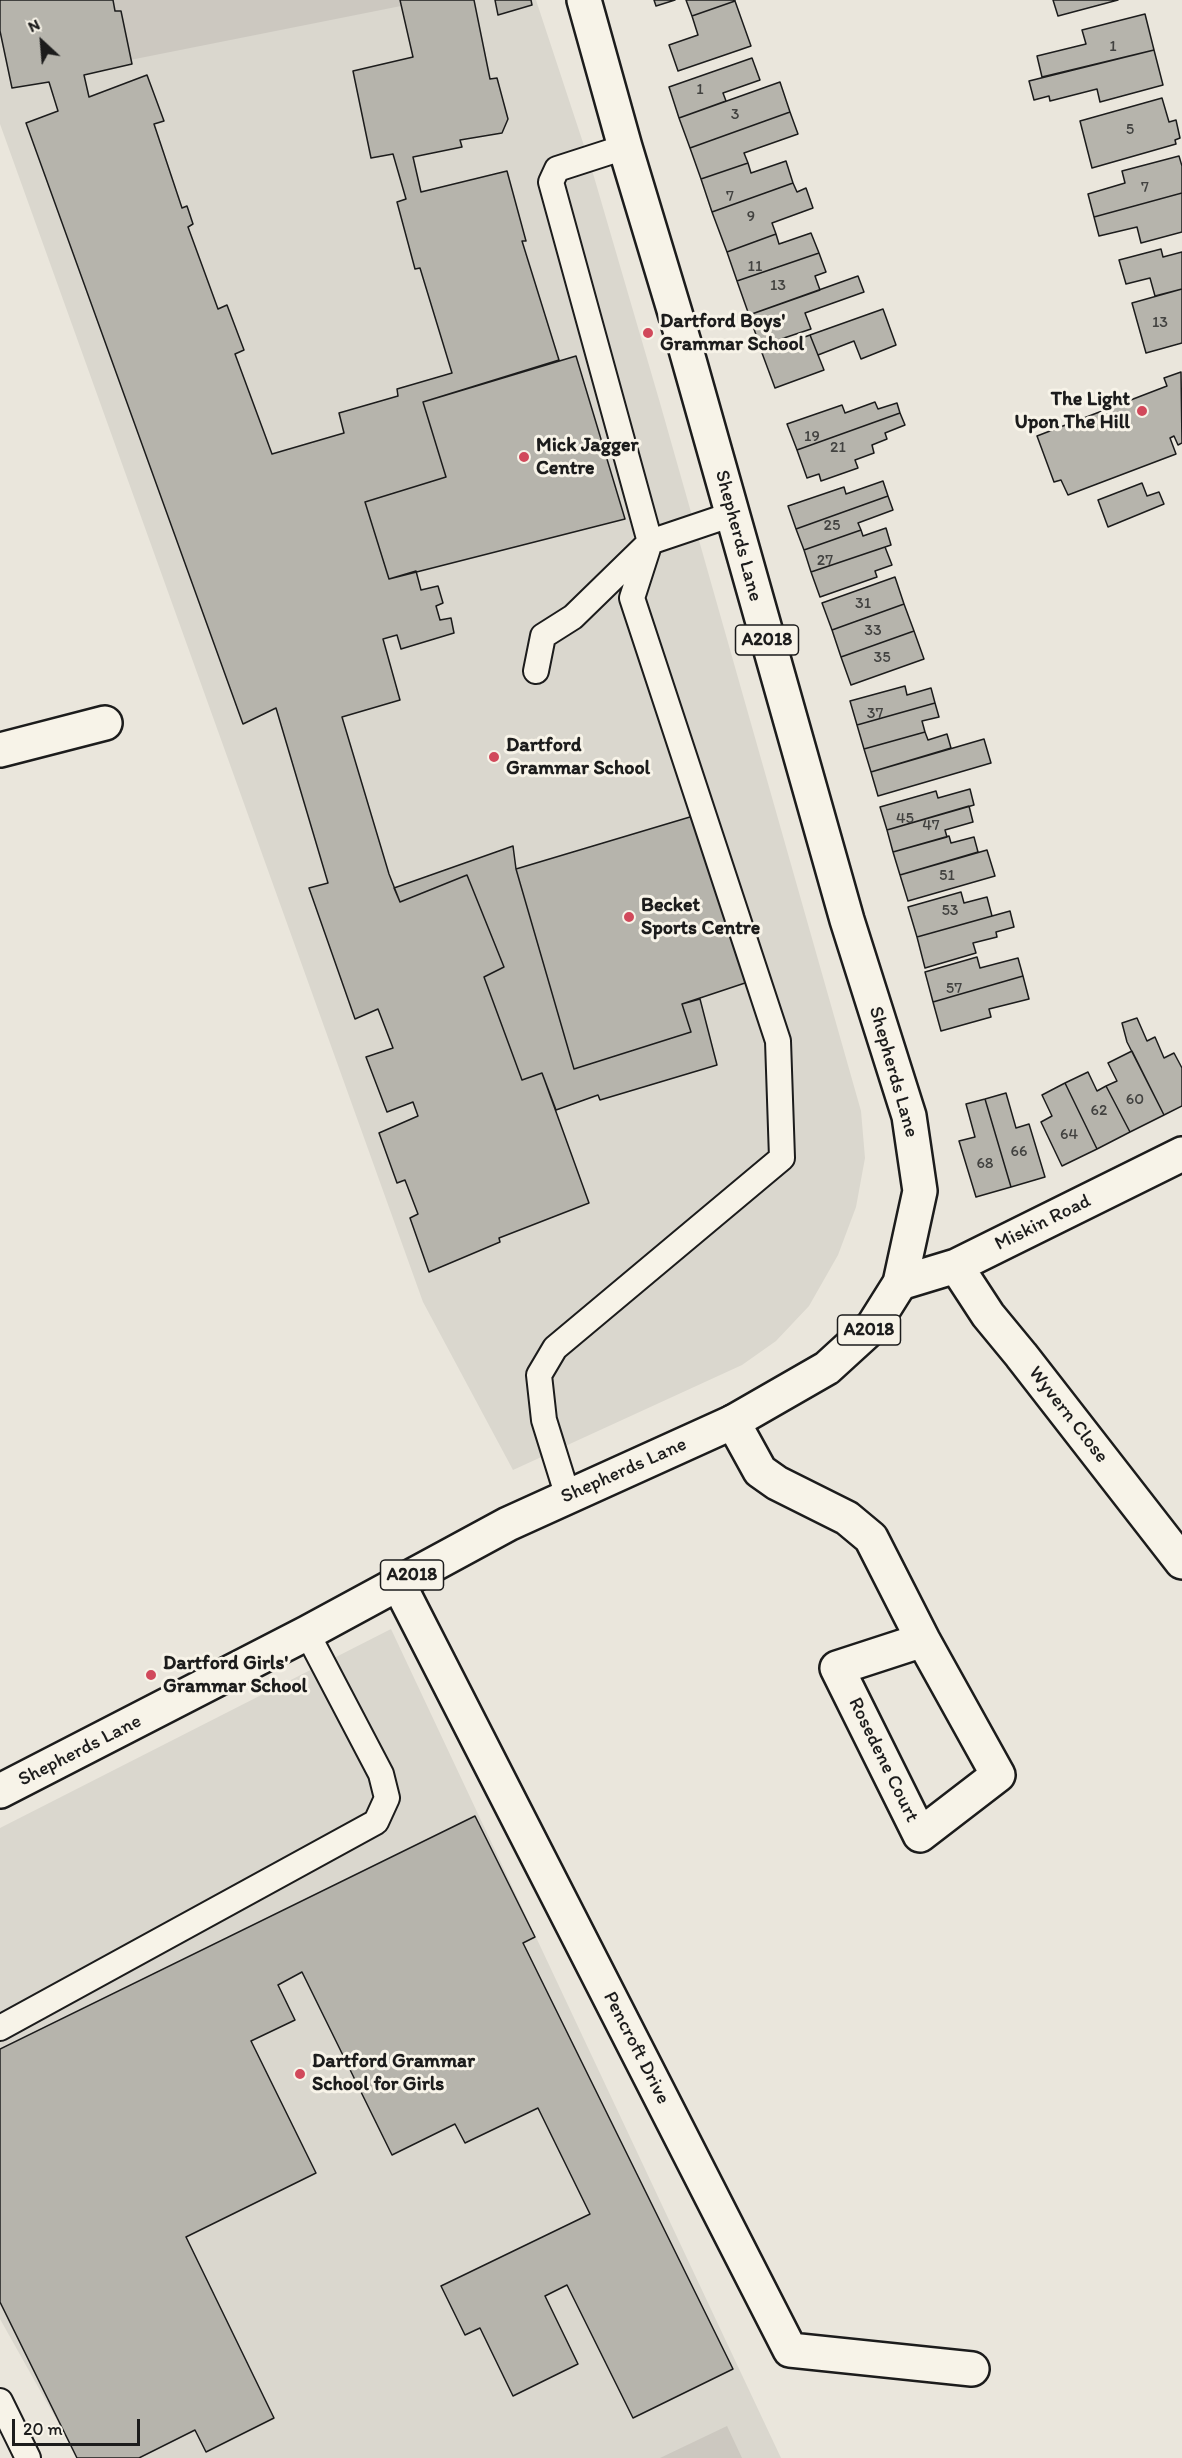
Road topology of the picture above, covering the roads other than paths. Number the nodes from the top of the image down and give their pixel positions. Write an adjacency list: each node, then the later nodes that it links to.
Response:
1 (584, 0): 2 (street, Shepherds Lane / A2018)
2 (625, 147): 3 (street, Shepherds Lane / A2018); 4 (lane)
3 (733, 514): 4 (lane); 10 (street, Shepherds Lane / A2018)
4 (650, 542): 5 (lane); 12 (lane)
5 (536, 671)
6 (105, 723): 7 (street)
7 (0, 750)
8 (1182, 1154): 9 (street, Miskin Road)
9 (956, 1266): 10 (street, Miskin Road); 13 (street, Wyvern Close)
10 (900, 1283): 11 (street, Shepherds Lane / A2018)
11 (733, 1422): 12 (street, Shepherds Lane / A2018); 16 (street, Rosedene Court)
12 (568, 1497): 14 (street, Shepherds Lane / A2018)
13 (1182, 1562)
14 (398, 1583): 15 (street, Shepherds Lane / A2018); 19 (street, Pencroft Drive)
15 (307, 1633): 17 (street, Shepherds Lane / A2018); 18 (lane)
16 (923, 1640): 16 (street, Rosedene Court)
17 (0, 1791)
18 (0, 2028)
19 (972, 2369)
20 (0, 2401): 21 (lane)
21 (28, 2458)

